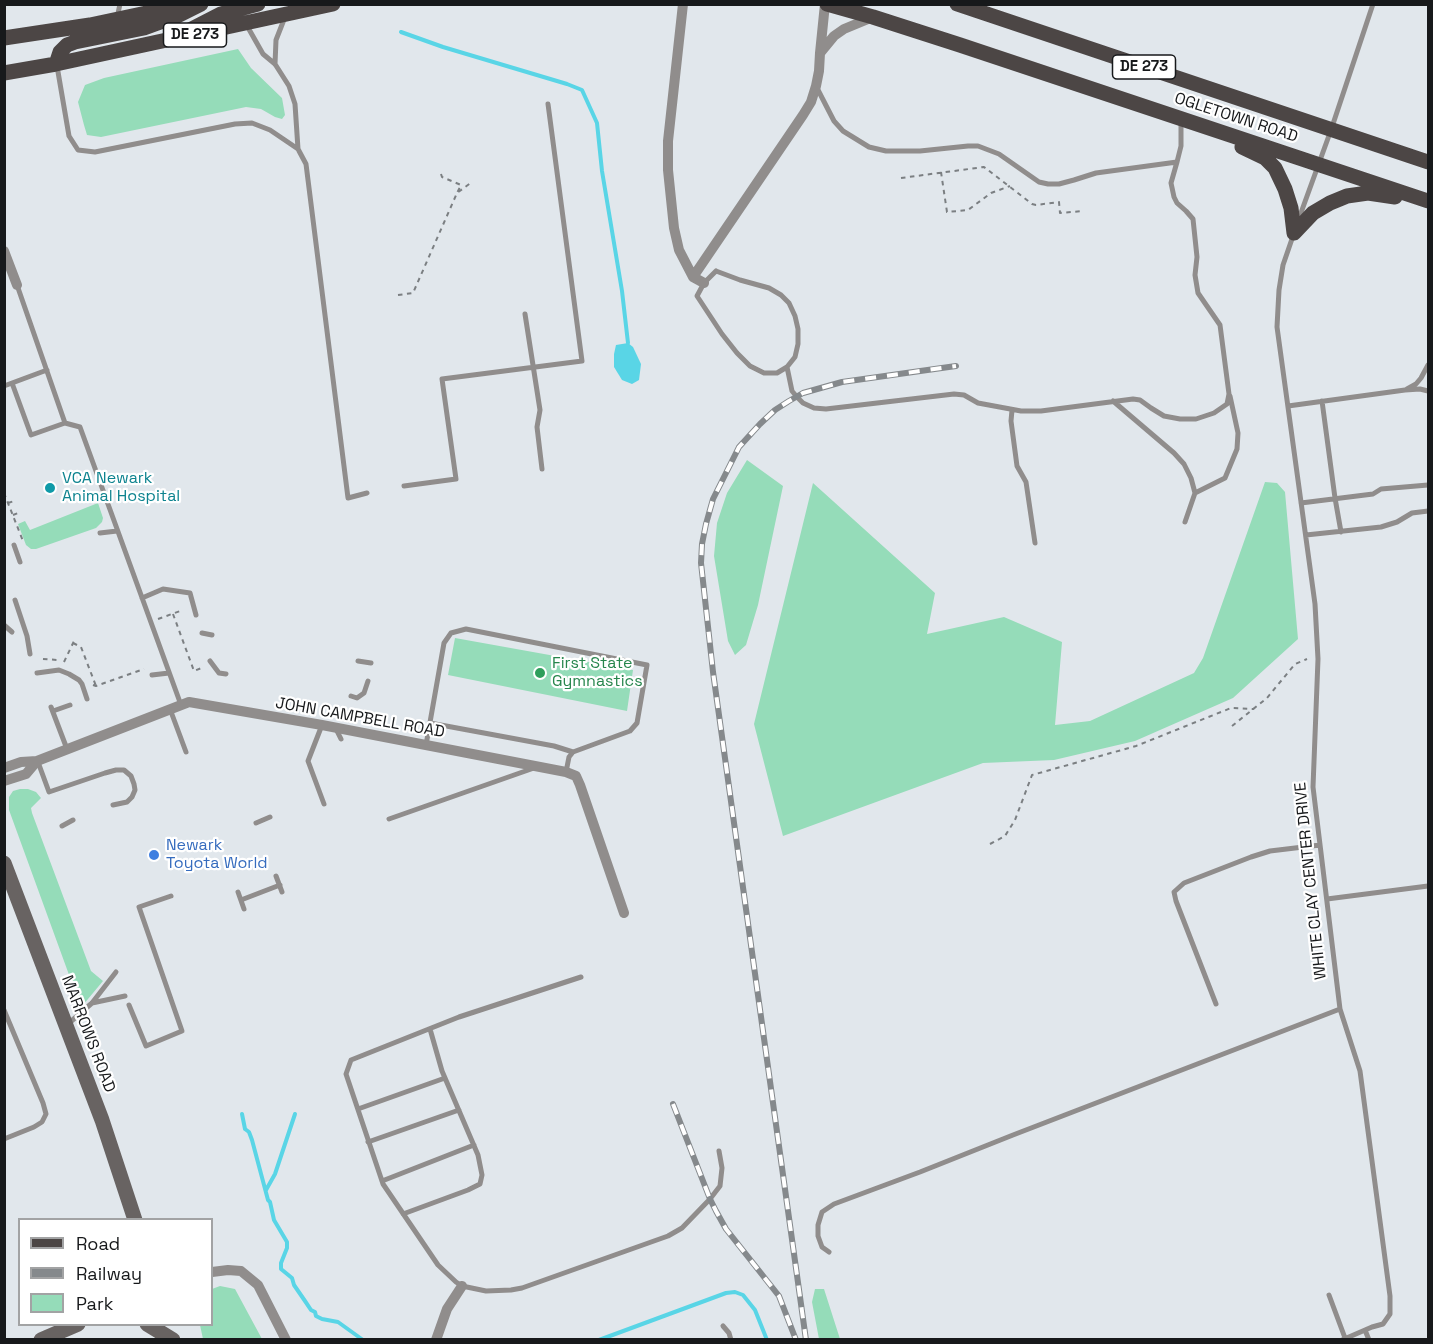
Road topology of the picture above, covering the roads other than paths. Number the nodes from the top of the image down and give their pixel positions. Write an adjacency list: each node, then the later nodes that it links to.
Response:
1 (189, 4): 9 (main road, DE 273)
2 (201, 4): 16 (main road)
3 (258, 4): 14 (main road)
4 (333, 4): 10 (main road, DE 273)
5 (683, 4): 33 (street)
6 (826, 4): 11 (main road, OGLETOWN ROAD / DE 273); 15 (street)
7 (957, 4): 22 (main road, OGLETOWN ROAD / DE 273)
8 (1373, 4): 22 (lane, WHITE CLAY CENTER DRIVE)
9 (118, 12): 13 (main road, DE 273)
10 (285, 15): 12 (main road, DE 273); 17 (lane)
11 (873, 17): 15 (street); 21 (main road, OGLETOWN ROAD / DE 273)
12 (246, 24): 14 (main road, DE 273); 17 (lane)
13 (4, 38)
14 (173, 40): 16 (main road, DE 273)
15 (820, 53): 19 (street)
16 (56, 64): 18 (main road, DE 273); 24 (lane)
17 (275, 64): 24 (lane)
18 (4, 73)
19 (816, 86): 25 (lane); 33 (street)
20 (548, 105): 29 (lane)
21 (1181, 118): 23 (main road, OGLETOWN ROAD / DE 273); 25 (lane)
22 (1331, 130): 26 (main road, OGLETOWN ROAD / DE 273); 27 (lane, WHITE CLAY CENTER DRIVE)
23 (1221, 132): 27 (main road, OGLETOWN ROAD / DE 273); 31 (main road)
24 (298, 148): 54 (lane)
25 (1177, 162): 45 (lane)
26 (1428, 162)
27 (1318, 164): 30 (main road, OGLETOWN ROAD / DE 273); 31 (lane, WHITE CLAY CENTER DRIVE)
28 (552, 198): 29 (lane)
29 (561, 198): 38 (lane)
30 (1427, 200): 31 (main road)
31 (1294, 233): 48 (lane, WHITE CLAY CENTER DRIVE)
32 (4, 251): 35 (street)
33 (693, 277): 34 (street)
34 (704, 283): 39 (lane); 39 (lane)
35 (17, 285): 40 (lane)
36 (525, 314): 38 (lane)
37 (1428, 365): 43 (lane)
38 (534, 367): 51 (lane); 53 (lane)
39 (787, 367): 49 (lane)
40 (47, 370): 41 (lane); 50 (lane)
41 (12, 383): 42 (lane); 50 (lane)
42 (4, 386)
43 (1406, 390): 44 (lane); 46 (lane)
44 (1428, 391)
45 (1229, 394): 47 (lane); 55 (lane)
46 (1322, 401): 48 (lane); 56 (lane)
47 (1113, 402): 49 (lane); 55 (lane)
48 (1288, 405): 57 (lane, WHITE CLAY CENTER DRIVE)
49 (1012, 410): 64 (lane)
50 (65, 423): 60 (lane)
51 (542, 469)
52 (1428, 484): 56 (lane)
53 (404, 486)
54 (367, 493)
55 (1195, 493): 59 (lane)
56 (1335, 498): 57 (lane); 61 (lane)
57 (1301, 502): 63 (lane, WHITE CLAY CENTER DRIVE)
58 (1428, 511): 61 (lane)
59 (1185, 522)
60 (117, 531): 62 (lane); 67 (lane)
61 (1341, 532): 63 (lane)
62 (100, 533)
63 (1306, 535): 109 (lane, WHITE CLAY CENTER DRIVE)
64 (1035, 543)
65 (14, 544): 66 (lane)
66 (20, 562)
67 (142, 598): 69 (lane); 79 (lane)
68 (15, 600): 74 (lane)
69 (196, 615)
70 (4, 626): 71 (lane)
71 (12, 632)
72 (201, 633): 73 (lane)
73 (212, 635)
74 (30, 654)
75 (358, 661): 77 (lane)
76 (211, 662): 80 (lane)
77 (371, 663)
78 (38, 673): 84 (lane)
79 (169, 673): 81 (lane); 86 (lane)
80 (226, 674)
81 (152, 675)
82 (368, 681): 83 (lane)
83 (351, 696)
84 (87, 699)
85 (70, 705): 92 (lane)
86 (176, 707): 88 (street, JOHN CAMPBELL ROAD); 92 (street, JOHN CAMPBELL ROAD); 93 (lane)
87 (430, 723): 91 (lane); 94 (lane); 94 (lane)
88 (322, 725): 89 (street, JOHN CAMPBELL ROAD); 100 (lane)
89 (335, 728): 90 (lane); 91 (street, JOHN CAMPBELL ROAD)
90 (340, 739)
91 (426, 745): 96 (street, JOHN CAMPBELL ROAD)
92 (67, 749): 95 (street, JOHN CAMPBELL ROAD)
93 (186, 752)
94 (573, 752): 98 (lane)
95 (37, 761): 97 (street, JOHN CAMPBELL ROAD); 99 (street); 103 (lane)
96 (538, 766): 98 (street, JOHN CAMPBELL ROAD); 105 (lane)
97 (4, 768)
98 (566, 772): 120 (street)
99 (4, 781)
100 (321, 797): 101 (lane); 102 (lane)
101 (313, 800)
102 (324, 804)
103 (113, 805)
104 (270, 817): 107 (lane)
105 (389, 819)
106 (73, 820): 108 (lane)
107 (256, 823)
108 (62, 826)
109 (1320, 845): 117 (lane, WHITE CLAY CENTER DRIVE); 125 (lane)
110 (4, 863): 129 (street, MARROWS ROAD)
111 (276, 876): 112 (lane)
112 (280, 885): 115 (lane); 118 (lane)
113 (1428, 886): 117 (lane)
114 (238, 892): 118 (lane)
115 (282, 892)
116 (171, 896): 126 (lane)
117 (1327, 899): 127 (lane, WHITE CLAY CENTER DRIVE)
118 (241, 900): 119 (lane)
119 (244, 909)
120 (624, 913)
121 (116, 972): 124 (lane)
122 (581, 976): 130 (lane)
123 (125, 996): 124 (lane)
124 (92, 1003): 129 (lane)
125 (1216, 1004)
126 (129, 1005)
127 (1340, 1009): 141 (lane); 148 (lane, WHITE CLAY CENTER DRIVE)
128 (4, 1010): 134 (lane)
129 (66, 1027): 140 (street, MARROWS ROAD)
130 (430, 1029): 131 (lane); 132 (lane)
131 (445, 1078): 132 (lane); 133 (lane)
132 (358, 1110): 135 (lane)
133 (459, 1110): 135 (lane); 136 (lane)
134 (4, 1139)
135 (369, 1142): 138 (lane)
136 (474, 1145): 138 (lane); 139 (lane)
137 (719, 1151): 143 (lane)
138 (382, 1180): 139 (lane)
139 (403, 1214): 143 (lane)
140 (134, 1218)
141 (829, 1252)
142 (213, 1272): 152 (street)
143 (462, 1286): 153 (street)
144 (1329, 1295): 149 (lane)
145 (73, 1326): 150 (street)
146 (150, 1326): 151 (street)
147 (723, 1326): 154 (lane)
148 (1365, 1330): 149 (lane); 155 (lane)
149 (1344, 1339)
150 (41, 1340)
151 (173, 1340)
152 (286, 1340)
153 (436, 1340)
154 (731, 1340)
155 (1369, 1340)

